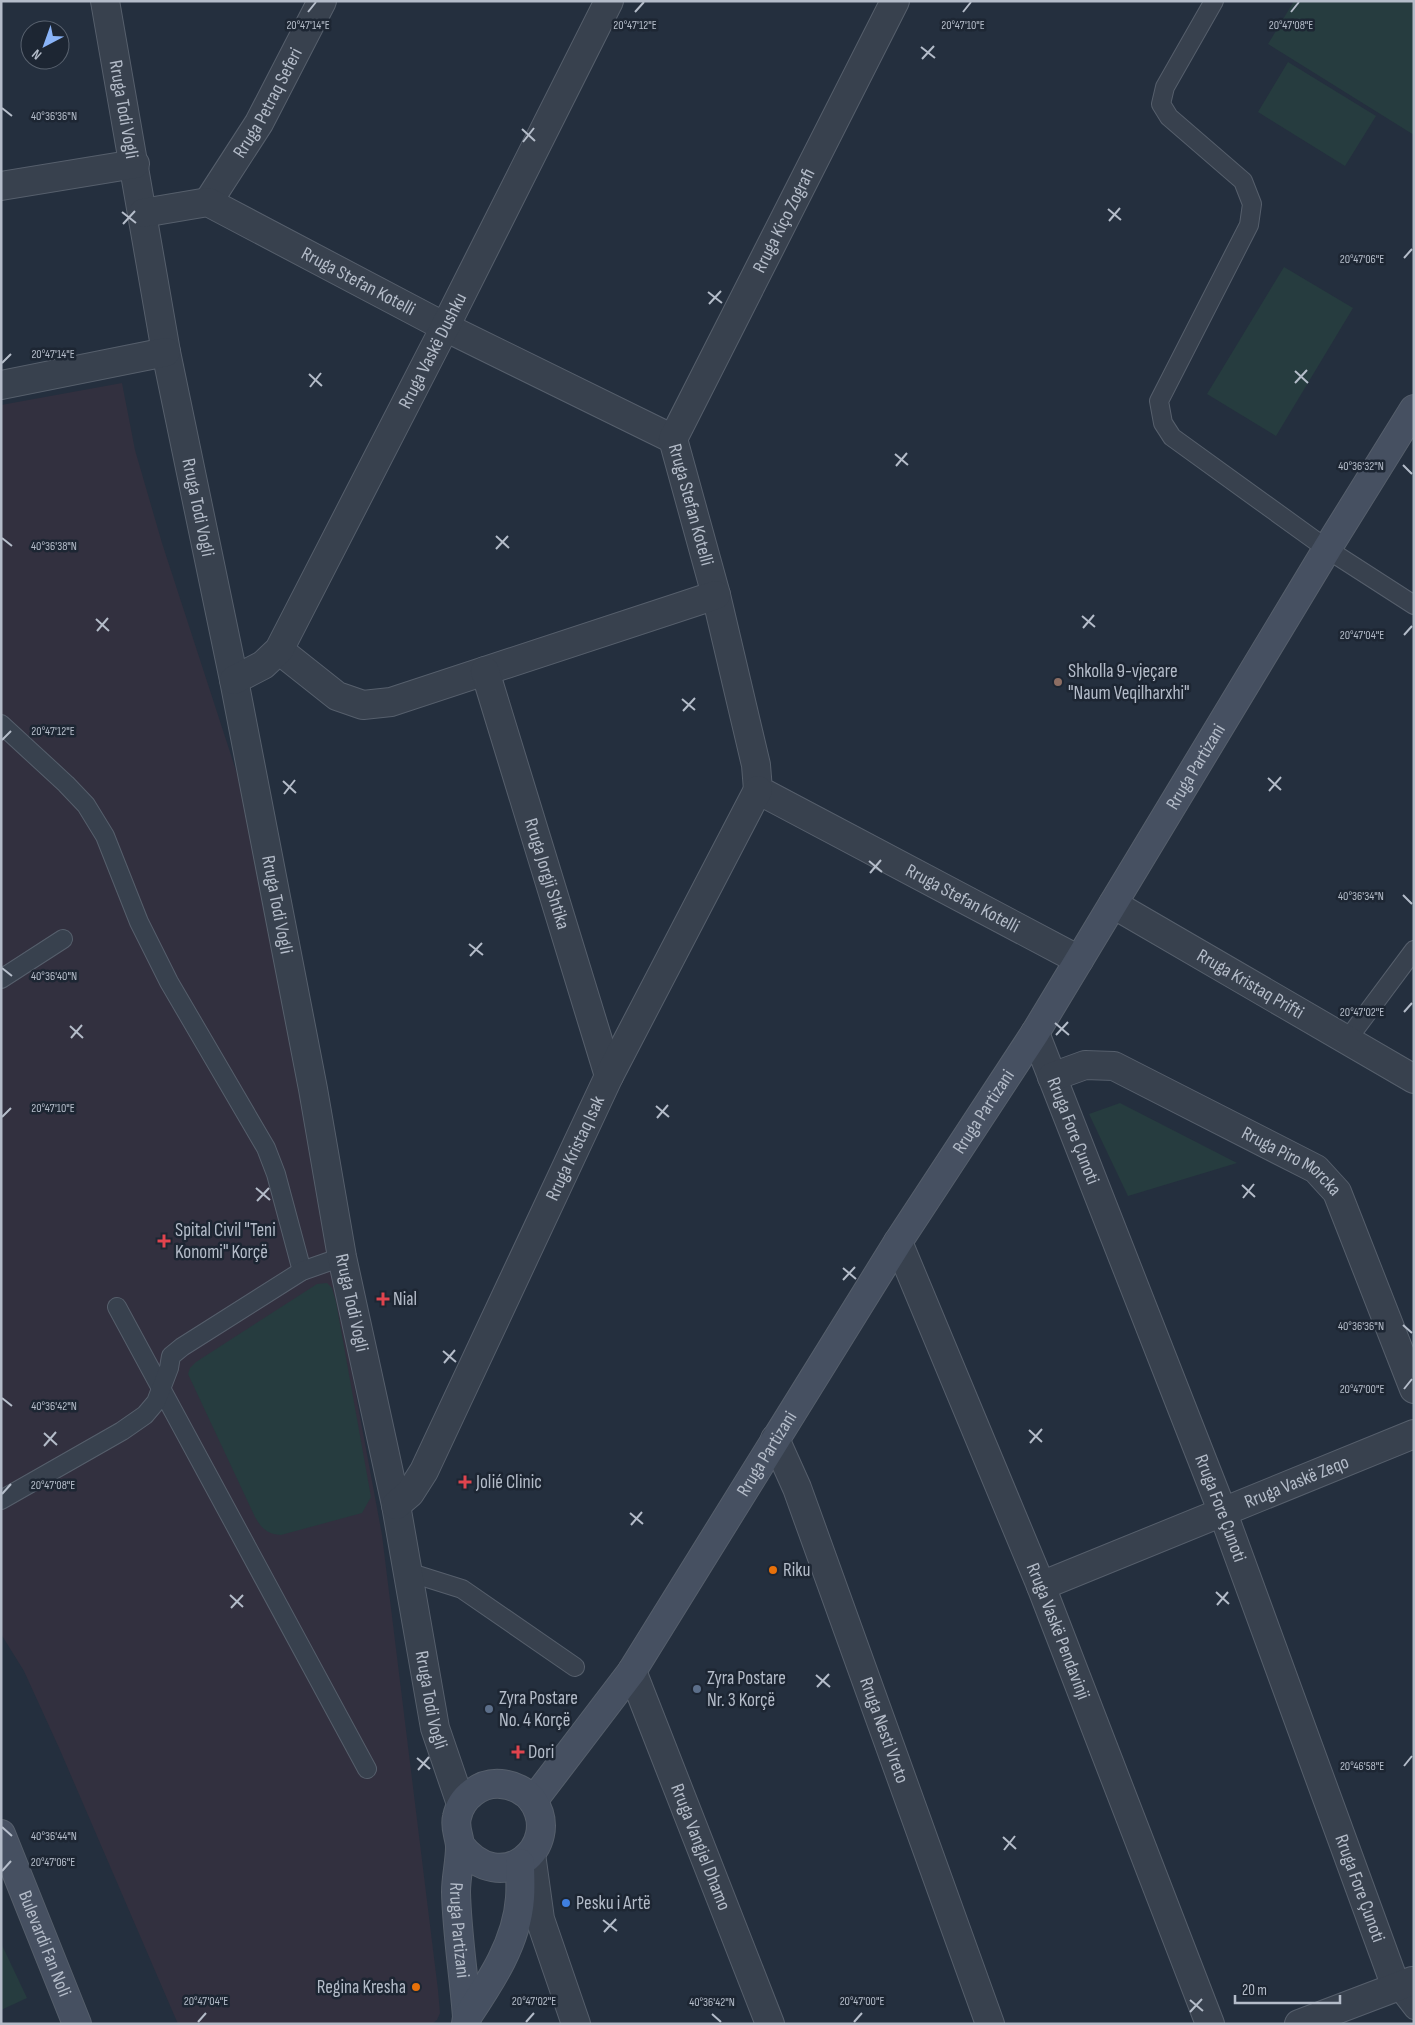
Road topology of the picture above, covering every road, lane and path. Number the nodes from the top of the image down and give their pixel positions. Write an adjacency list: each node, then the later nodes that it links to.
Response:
1 (105, 1): 6 (street, Rruga Todi Vogli)
2 (322, 1): 8 (street, Rruga Petraq Seferi)
3 (609, 1): 10 (street, Rruga Vaskë Dushku)
4 (895, 1): 14 (street, Rruga Kiço Zografi)
5 (1214, 1): 15 (lane)
6 (135, 164): 7 (street); 9 (street, Rruga Todi Vogli)
7 (1, 186)
8 (208, 202): 9 (street); 10 (street, Rruga Stefan Kotelli)
9 (143, 213): 11 (street, Rruga Todi Vogli)
10 (446, 327): 14 (street, Rruga Stefan Kotelli); 18 (street, Rruga Vaskë Dushku)
11 (166, 352): 12 (street); 20 (street, Rruga Todi Vogli)
12 (1, 385)
13 (1414, 409): 15 (street, Rruga Partizani)
14 (673, 439): 16 (street, Rruga Stefan Kotelli)
15 (1327, 549): 17 (lane); 23 (street, Rruga Partizani)
16 (716, 595): 19 (street); 22 (street, Rruga Stefan Kotelli)
17 (1414, 605)
18 (279, 650): 19 (street); 20 (street, Rruga Vaskë Dushku)
19 (485, 672): 30 (street, Rruga Jorgji Shtika)
20 (234, 680): 34 (street, Rruga Todi Vogli)
21 (1, 724): 35 (lane)
22 (758, 790): 26 (street, Rruga Stefan Kotelli); 30 (street, Rruga Kristaq Isak)
23 (1113, 904): 26 (street, Rruga Partizani); 29 (street, Rruga Kristaq Prifti)
24 (63, 939): 27 (lane)
25 (1414, 950): 29 (lane)
26 (1079, 960): 28 (street, Rruga Partizani)
27 (1, 979)
28 (1035, 1033): 31 (street, Rruga Fore Çunoti); 33 (street, Rruga Partizani)
29 (1347, 1040): 32 (street, Rruga Kristaq Prifti)
30 (609, 1076): 42 (street, Rruga Kristaq Isak)
31 (1052, 1077): 37 (street, Rruga Piro Morcka); 43 (street, Rruga Fore Çunoti)
32 (1414, 1078)
33 (898, 1242): 40 (street, Rruga Partizani); 45 (street, Rruga Vaskë Pendavinji)
34 (342, 1257): 35 (lane); 42 (street, Rruga Todi Vogli)
35 (302, 1271): 38 (lane)
36 (117, 1307): 38 (lane)
37 (1414, 1388)
38 (161, 1389): 41 (lane); 48 (lane)
39 (1414, 1434): 43 (street, Rruga Vaskë Zeqo)
40 (775, 1439): 47 (street, Rruga Partizani); 60 (street, Rruga Nesti Vreto)
41 (1, 1500)
42 (396, 1505): 44 (street, Rruga Todi Vogli)
43 (1223, 1513): 45 (street, Rruga Vaskë Zeqo); 54 (street, Rruga Fore Çunoti)
44 (408, 1572): 46 (lane); 50 (street, Rruga Todi Vogli)
45 (1041, 1586): 61 (street, Rruga Vaskë Pendavinji)
46 (575, 1667)
47 (632, 1671): 49 (street, Rruga Partizani); 59 (street, Rruga Vangjel Dhamo)
48 (367, 1769)
49 (533, 1801): 50 (street); 53 (street, Rruga Partizani)
50 (461, 1804): 52 (street, Rruga Partizani)
51 (1, 1834): 57 (street, Bulevardi Fan Noli)
52 (460, 1845): 53 (street, Rruga Partizani); 56 (street, Rruga Partizani)
53 (526, 1858): 56 (street, Rruga Partizani); 58 (street)
54 (1405, 1984): 55 (lane); 62 (street)
55 (1414, 2010)
56 (467, 2020)
57 (77, 2024)
58 (576, 2024)
59 (770, 2024)
60 (990, 2024)
61 (1210, 2024)
62 (1299, 2024)

